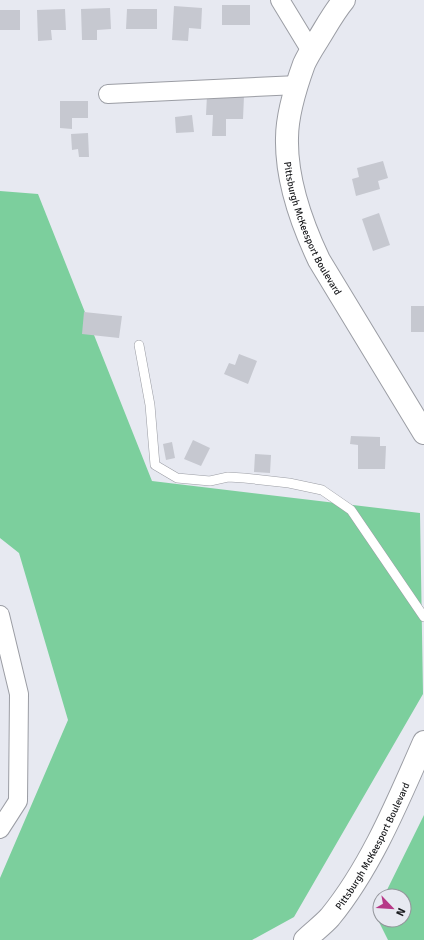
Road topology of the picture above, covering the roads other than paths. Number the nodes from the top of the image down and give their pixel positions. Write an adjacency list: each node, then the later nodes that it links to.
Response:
1 (280, 0): 3 (street)
2 (344, 3): 3 (main road, Pittsburgh McKeesport Boulevard)
3 (311, 51): 4 (main road, Pittsburgh McKeesport Boulevard)
4 (298, 85): 5 (street); 7 (main road, Pittsburgh McKeesport Boulevard)
5 (108, 94)
6 (139, 345): 10 (lane)
7 (419, 414): 8 (main road, Pittsburgh McKeesport Boulevard)
8 (424, 433)
9 (0, 615): 11 (street)
10 (424, 617)
11 (2, 633): 13 (street)
12 (424, 742): 14 (main road, Pittsburgh McKeesport Boulevard)
13 (0, 829)
14 (305, 940)

